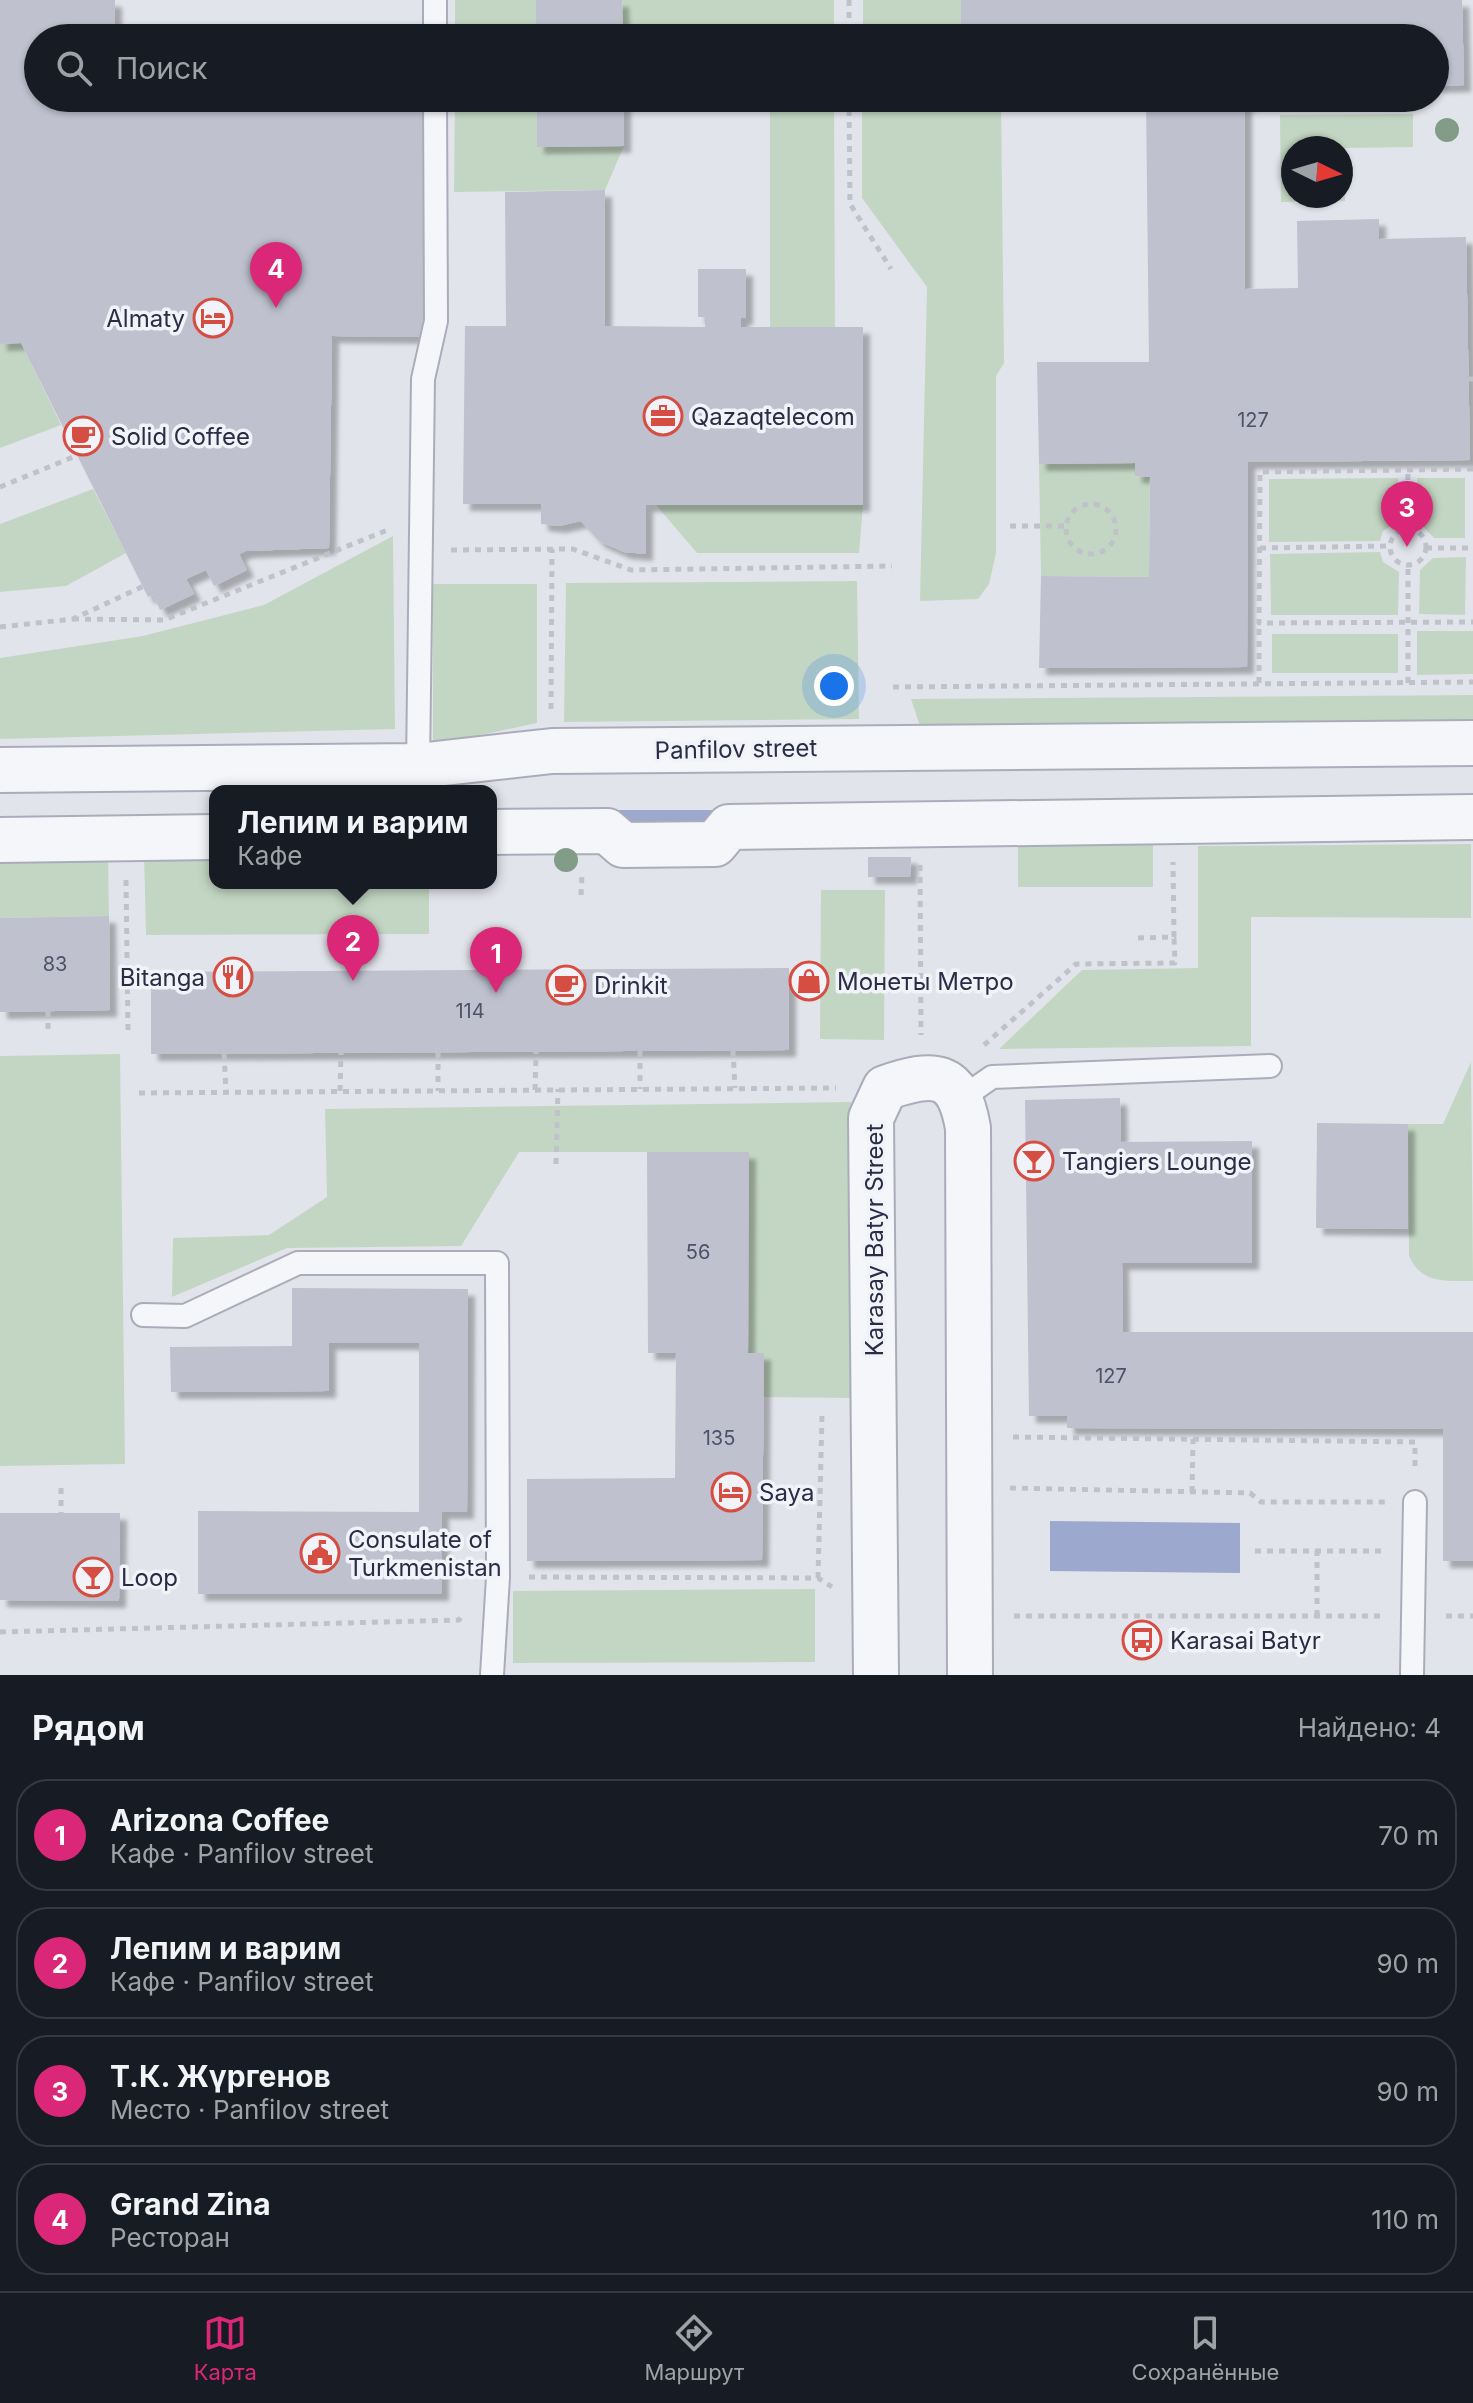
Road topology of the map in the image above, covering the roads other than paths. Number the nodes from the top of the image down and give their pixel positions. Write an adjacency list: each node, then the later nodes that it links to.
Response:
1 (435, 0): 2 (lane)
2 (435, 24)
3 (435, 112): 5 (lane)
4 (1473, 743): 5 (street, Panfilov street)
5 (418, 766): 6 (street, Panfilov street)
6 (0, 770)
7 (1473, 817): 8 (street)
8 (497, 832)
9 (209, 837): 10 (street)
10 (0, 840)
11 (1270, 1066): 12 (lane)
12 (962, 1098): 16 (street, Karasay Batyr Street); 17 (street)
13 (143, 1315): 15 (lane)
14 (1415, 1502): 18 (lane)
15 (492, 1675)
16 (876, 1675)
17 (970, 1675)
18 (1412, 1675)

